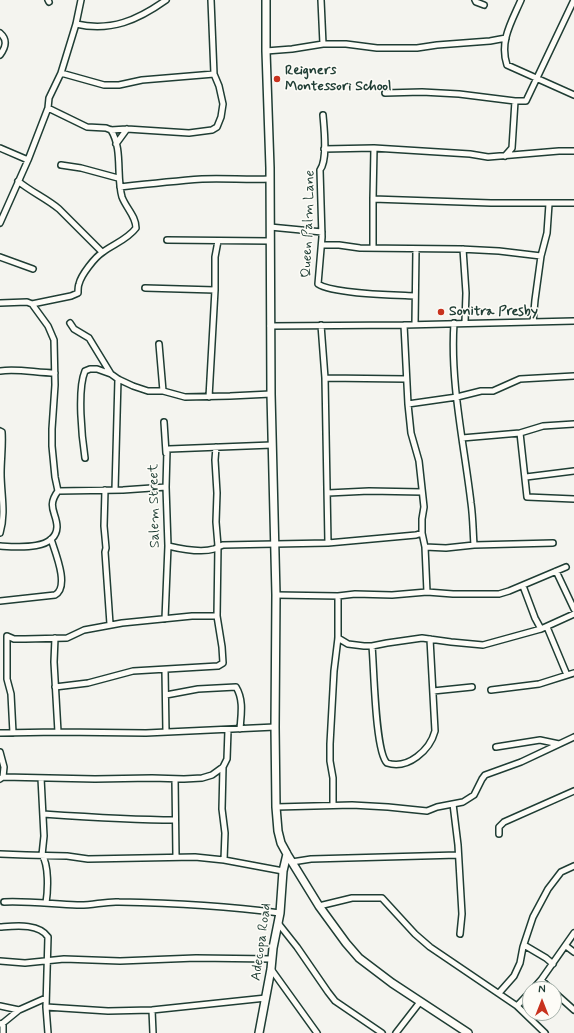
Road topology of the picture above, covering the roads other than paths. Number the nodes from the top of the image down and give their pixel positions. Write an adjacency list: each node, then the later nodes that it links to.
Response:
1 (81, 0): 10 (street)
2 (166, 0): 10 (street)
3 (211, 0): 17 (street)
4 (266, 0): 14 (street)
5 (322, 0): 13 (street)
6 (475, 0): 9 (street)
7 (521, 0): 12 (street)
8 (574, 0): 18 (street)
9 (484, 4)
10 (76, 24): 16 (street)
11 (0, 32): 15 (street)
12 (506, 38): 13 (street); 18 (street)
13 (323, 44): 14 (street)
14 (266, 51): 37 (street)
15 (0, 55)
16 (61, 72): 17 (street); 22 (street)
17 (214, 74): 24 (street)
18 (537, 78): 20 (street); 21 (street)
19 (385, 93): 21 (street)
20 (574, 95)
21 (515, 101): 29 (street)
22 (48, 108): 25 (street); 34 (street)
23 (323, 115): 30 (street, Queen Palm Lane)
24 (127, 129): 25 (street); 26 (street)
25 (111, 130): 26 (street)
26 (116, 144): 36 (street)
27 (0, 148): 34 (street)
28 (374, 148): 30 (street); 33 (street); 40 (street)
29 (512, 148): 32 (street); 33 (street)
30 (324, 149): 45 (street, Queen Palm Lane)
31 (574, 151): 32 (street)
32 (519, 155): 33 (street)
33 (505, 156)
34 (28, 160): 38 (street)
35 (61, 165): 36 (street)
36 (118, 178): 39 (street)
37 (270, 179): 39 (street); 44 (street)
38 (18, 181): 43 (street); 53 (street)
39 (120, 187): 53 (street)
40 (373, 199): 42 (street); 50 (street)
41 (574, 203): 42 (street)
42 (549, 204): 54 (street)
43 (0, 220)
44 (270, 227): 45 (street); 48 (street)
45 (322, 232): 49 (street, Queen Palm Lane)
46 (167, 240): 47 (street)
47 (218, 241): 48 (street); 58 (street)
48 (270, 241): 70 (street)
49 (322, 245): 50 (street); 59 (street, Queen Palm Lane)
50 (373, 248): 52 (street)
51 (463, 249): 52 (street); 54 (street); 63 (street)
52 (416, 250): 59 (street)
53 (102, 252): 61 (street)
54 (541, 256): 64 (street)
55 (0, 257): 56 (street)
56 (33, 269)
57 (145, 288): 58 (street)
58 (216, 290): 81 (street)
59 (415, 296): 67 (street)
60 (0, 303): 61 (street)
61 (32, 304): 73 (street)
62 (574, 321): 64 (street)
63 (465, 322): 64 (street); 66 (street)
64 (533, 322)
65 (70, 323): 74 (street)
66 (454, 323): 67 (street); 82 (street)
67 (415, 324): 69 (street)
68 (321, 325): 69 (street); 70 (street); 76 (street)
69 (404, 325): 77 (street)
70 (270, 326): 80 (street)
71 (159, 344): 79 (street)
72 (1, 370): 73 (street)
73 (54, 373): 99 (street)
74 (111, 374): 78 (street); 92 (street)
75 (574, 376): 82 (street)
76 (325, 378): 77 (street); 101 (street)
77 (406, 379): 83 (street)
78 (118, 380): 79 (street); 98 (street)
79 (163, 391): 81 (street)
80 (271, 394): 81 (street); 89 (street)
81 (209, 397)
82 (457, 397): 83 (street); 88 (street)
83 (408, 404): 100 (street)
84 (164, 422): 91 (street)
85 (574, 424): 87 (street)
86 (0, 431): 94 (street)
87 (520, 433): 88 (street); 95 (street)
88 (462, 438): 110 (street)
89 (272, 445): 90 (street, Salem Street); 109 (street)
90 (216, 447): 91 (street, Salem Street); 113 (street)
91 (166, 454): 96 (street, Salem Street)
92 (85, 458)
93 (574, 471): 95 (street)
94 (1, 473): 102 (street)
95 (526, 477): 103 (street)
96 (166, 488): 98 (street); 112 (street, Salem Street)
97 (105, 490): 98 (street); 99 (street); 126 (street)
98 (115, 490)
99 (58, 491): 106 (street)
100 (422, 492): 101 (street); 105 (street)
101 (328, 493): 107 (street)
102 (1, 498): 104 (street)
103 (574, 499)
104 (0, 533)
105 (422, 533): 107 (street); 114 (street)
106 (51, 539): 111 (street); 121 (street)
107 (328, 543): 109 (street)
108 (553, 543): 110 (street)
109 (276, 544): 113 (street); 119 (street)
110 (474, 545): 114 (street)
111 (0, 546)
112 (168, 546): 113 (street); 125 (street, Salem Street)
113 (218, 546): 124 (street)
114 (426, 547): 118 (street)
115 (566, 567): 116 (street)
116 (556, 571): 117 (street); 122 (street)
117 (523, 586): 118 (street); 128 (street)
118 (427, 592): 120 (street)
119 (276, 596): 120 (street); 141 (street)
120 (338, 596): 130 (street)
121 (0, 601)
122 (574, 609)
123 (574, 614): 127 (street)
124 (217, 616): 125 (street); 133 (street)
125 (165, 619): 126 (street)
126 (110, 624): 129 (street)
127 (547, 627): 128 (street); 135 (street)
128 (541, 629): 131 (street)
129 (55, 638): 137 (street); 147 (street)
130 (338, 638): 132 (street); 159 (street)
131 (430, 639): 132 (street); 139 (street)
132 (372, 646): 139 (street)
133 (165, 670): 137 (street); 140 (street)
134 (574, 673): 135 (street)
135 (568, 675): 138 (street)
136 (472, 686): 139 (street)
137 (55, 687): 144 (street)
138 (491, 690)
139 (433, 691)
140 (166, 695): 142 (street); 145 (street)
141 (275, 727): 142 (street); 160 (street)
142 (240, 729): 143 (street)
143 (228, 730): 145 (street); 153 (street)
144 (58, 732): 145 (street); 147 (street)
145 (166, 732)
146 (0, 733): 147 (street)
147 (13, 733)
148 (574, 737): 149 (street)
149 (559, 744): 150 (street); 158 (street)
150 (496, 747)
151 (0, 752): 152 (street)
152 (1, 760): 154 (street)
153 (223, 767): 156 (street); 169 (street)
154 (1, 778): 155 (street)
155 (40, 778): 156 (street); 161 (street)
156 (174, 779): 162 (street)
157 (574, 791): 163 (street)
158 (453, 804): 159 (street); 167 (street)
159 (333, 805): 160 (street)
160 (276, 807): 165 (street)
161 (43, 814): 162 (street); 166 (street)
162 (175, 820): 168 (street)
163 (499, 834)
164 (0, 854): 166 (street)
165 (287, 854): 170 (street); 172 (street, Adecopa Road)
166 (42, 855): 168 (street); 174 (street)
167 (458, 855): 170 (street); 180 (street)
168 (176, 856): 169 (street)
169 (224, 860): 172 (street)
170 (292, 862): 175 (street)
171 (574, 866): 181 (street)
172 (283, 872): 176 (street, Adecopa Road)
173 (4, 902): 174 (street)
174 (46, 903): 176 (street)
175 (319, 906): 190 (street); 195 (street)
176 (280, 913): 177 (street, Adecopa Road)
177 (278, 923): 184 (street, Adecopa Road); 209 (street)
178 (0, 927): 186 (street)
179 (574, 933): 182 (street)
180 (460, 934)
181 (524, 945): 187 (street); 190 (street)
182 (566, 946): 183 (street); 187 (street)
183 (574, 952)
184 (272, 959): 186 (street); 188 (street, Adecopa Road)
185 (0, 960): 186 (street)
186 (48, 961): 191 (street)
187 (553, 964): 189 (street)
188 (271, 970): 192 (street, Adecopa Road); 208 (street)
189 (541, 980)
190 (499, 993): 197 (street)
191 (46, 998): 198 (street); 199 (street)
192 (266, 998): 200 (street); 207 (street, Adecopa Road)
193 (562, 999): 201 (street)
194 (522, 1001): 197 (street)
195 (420, 1002): 203 (street); 210 (street)
196 (0, 1006): 199 (street)
197 (518, 1006): 212 (street)
198 (46, 1007): 200 (street); 205 (street)
199 (19, 1010): 202 (street)
200 (152, 1010): 206 (street)
201 (574, 1010)
202 (2, 1023): 204 (street)
203 (457, 1030): 211 (street)
204 (3, 1033)
205 (48, 1033)
206 (153, 1033)
207 (259, 1033)
208 (317, 1033)
209 (382, 1033)
210 (396, 1033)
211 (468, 1033)
212 (545, 1033)

